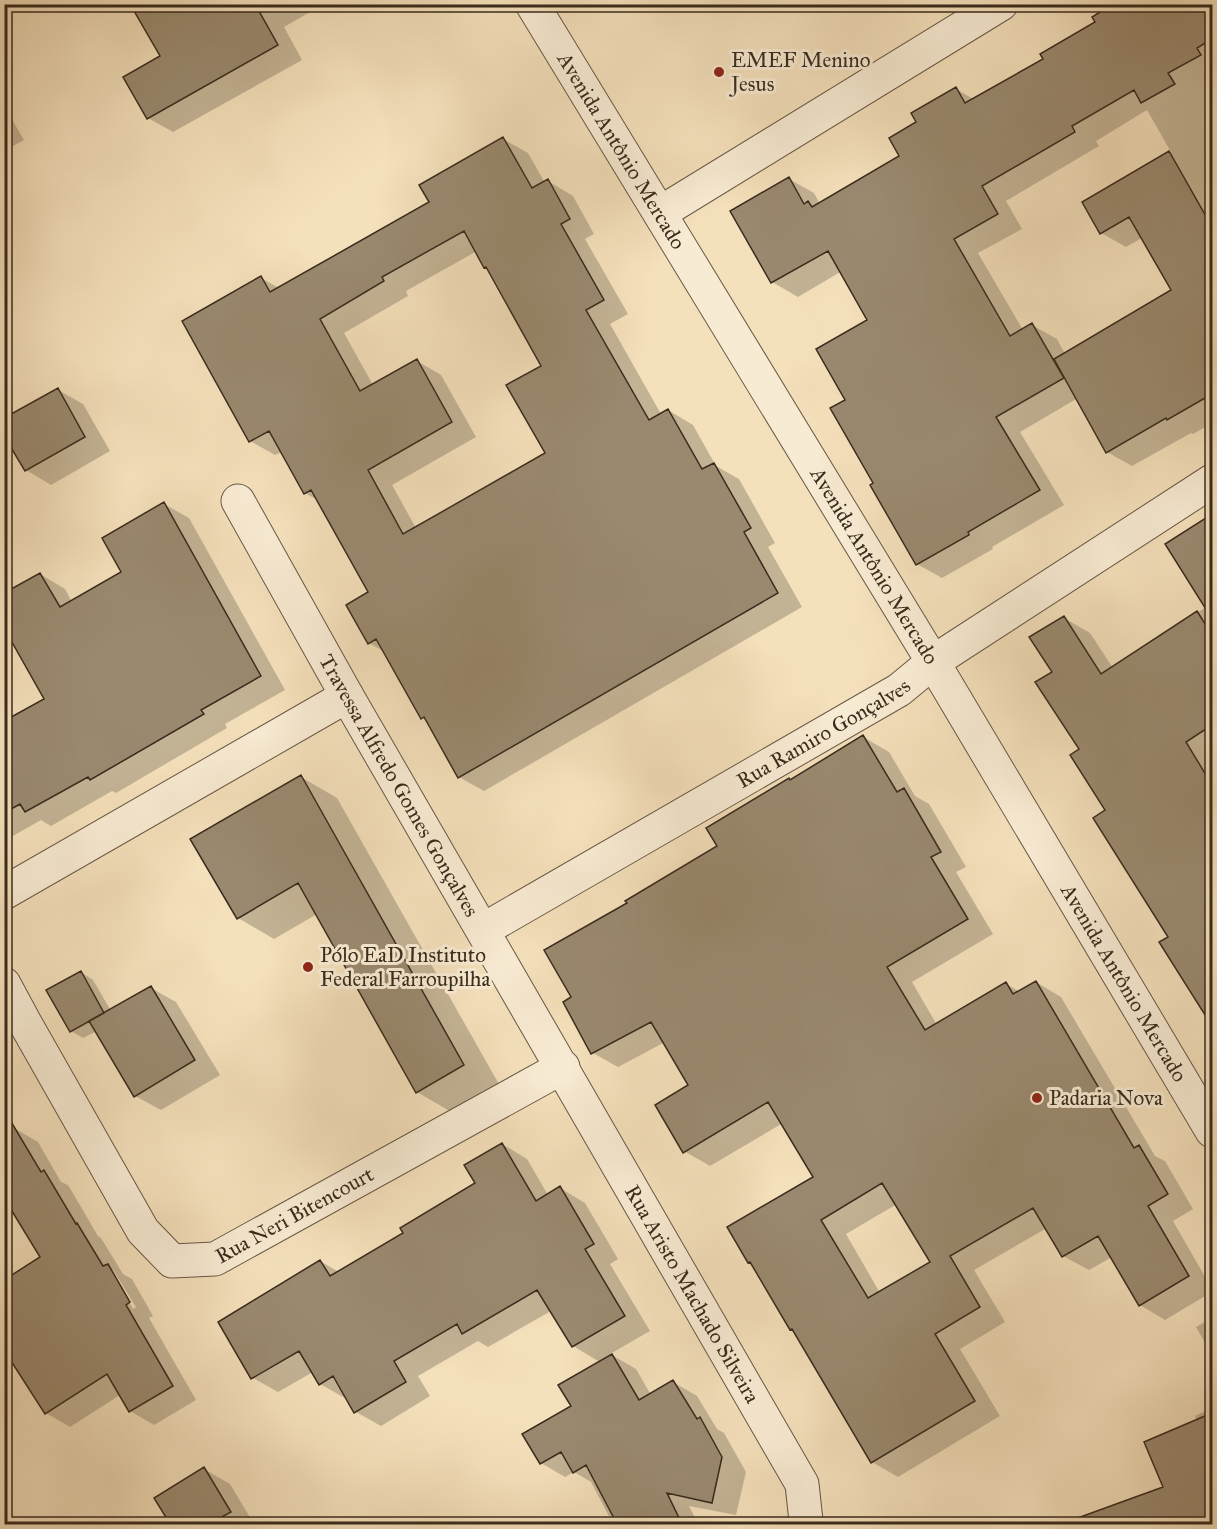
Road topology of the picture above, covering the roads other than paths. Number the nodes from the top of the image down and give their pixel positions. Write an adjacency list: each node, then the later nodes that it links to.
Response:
1 (532, 4): 3 (street, Avenida Antônio Mercado)
2 (1001, 4): 3 (street)
3 (660, 213): 6 (street, Avenida Antônio Mercado)
4 (1212, 481): 6 (street, Rua Ramiro Gonçalves)
5 (238, 501): 7 (street, Travessa Alfredo Gomes Gonçalves)
6 (933, 662): 9 (street, Rua Ramiro Gonçalves); 13 (street, Avenida Antônio Mercado)
7 (347, 696): 8 (street); 9 (street, Travessa Alfredo Gomes Gonçalves)
8 (4, 893)
9 (483, 930): 12 (street, Travessa Alfredo Gomes Gonçalves)
10 (4, 984): 11 (street, Rua Neri Bitencourt)
11 (15, 1029): 12 (street, Rua Neri Bitencourt)
12 (563, 1067): 14 (street, Rua Aristo Machado Silveira)
13 (1212, 1131)
14 (803, 1524)

